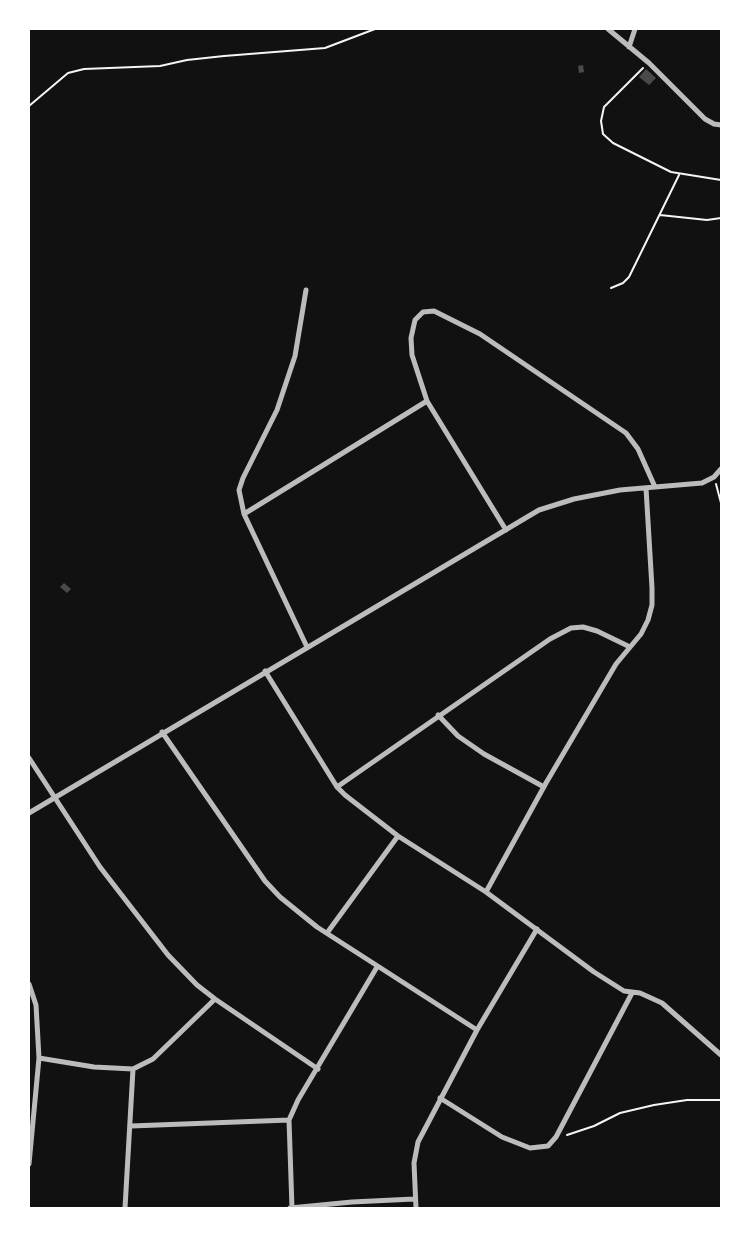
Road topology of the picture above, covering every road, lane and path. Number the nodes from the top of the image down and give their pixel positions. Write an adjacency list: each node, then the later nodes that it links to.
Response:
1 (375, 29): 6 (path)
2 (608, 29): 4 (street)
3 (635, 29): 4 (street)
4 (629, 47): 5 (street)
5 (649, 63): 7 (street); 8 (path)
6 (29, 106)
7 (721, 124)
8 (680, 175): 9 (path); 10 (path)
9 (721, 180)
10 (660, 215): 11 (path); 12 (path)
11 (721, 218)
12 (611, 288)
13 (306, 290): 20 (street)
14 (427, 401): 17 (street); 20 (street); 21 (street)
15 (721, 469): 16 (street)
16 (714, 477): 17 (street); 19 (path)
17 (655, 487): 18 (street)
18 (646, 488): 21 (street); 23 (street)
19 (721, 503)
20 (244, 514): 22 (street)
21 (506, 530): 22 (street)
22 (307, 647): 24 (street)
23 (630, 647): 25 (street); 29 (street)
24 (265, 670): 26 (street); 28 (street)
25 (438, 715): 28 (street); 29 (street)
26 (162, 732): 30 (street); 35 (street)
27 (29, 758): 30 (street)
28 (337, 787): 32 (street)
29 (544, 787): 33 (street)
30 (56, 797): 31 (street); 39 (street)
31 (29, 813)
32 (398, 836): 33 (street); 35 (street)
33 (486, 892): 34 (street)
34 (537, 930): 38 (street); 40 (street)
35 (327, 933): 36 (street)
36 (377, 967): 40 (street); 44 (street)
37 (29, 984): 42 (street)
38 (632, 993): 41 (street); 49 (street)
39 (215, 999): 43 (street); 44 (street)
40 (477, 1030): 45 (street)
41 (721, 1055)
42 (39, 1058): 43 (street); 50 (street)
43 (133, 1069): 48 (street)
44 (318, 1069): 47 (street)
45 (440, 1098): 49 (street); 51 (street)
46 (721, 1100): 49 (path)
47 (289, 1120): 48 (street); 53 (street)
48 (131, 1126): 52 (street)
49 (556, 1137)
50 (29, 1164)
51 (414, 1199): 53 (street); 54 (street)
52 (125, 1208)
53 (290, 1208)
54 (416, 1208)

